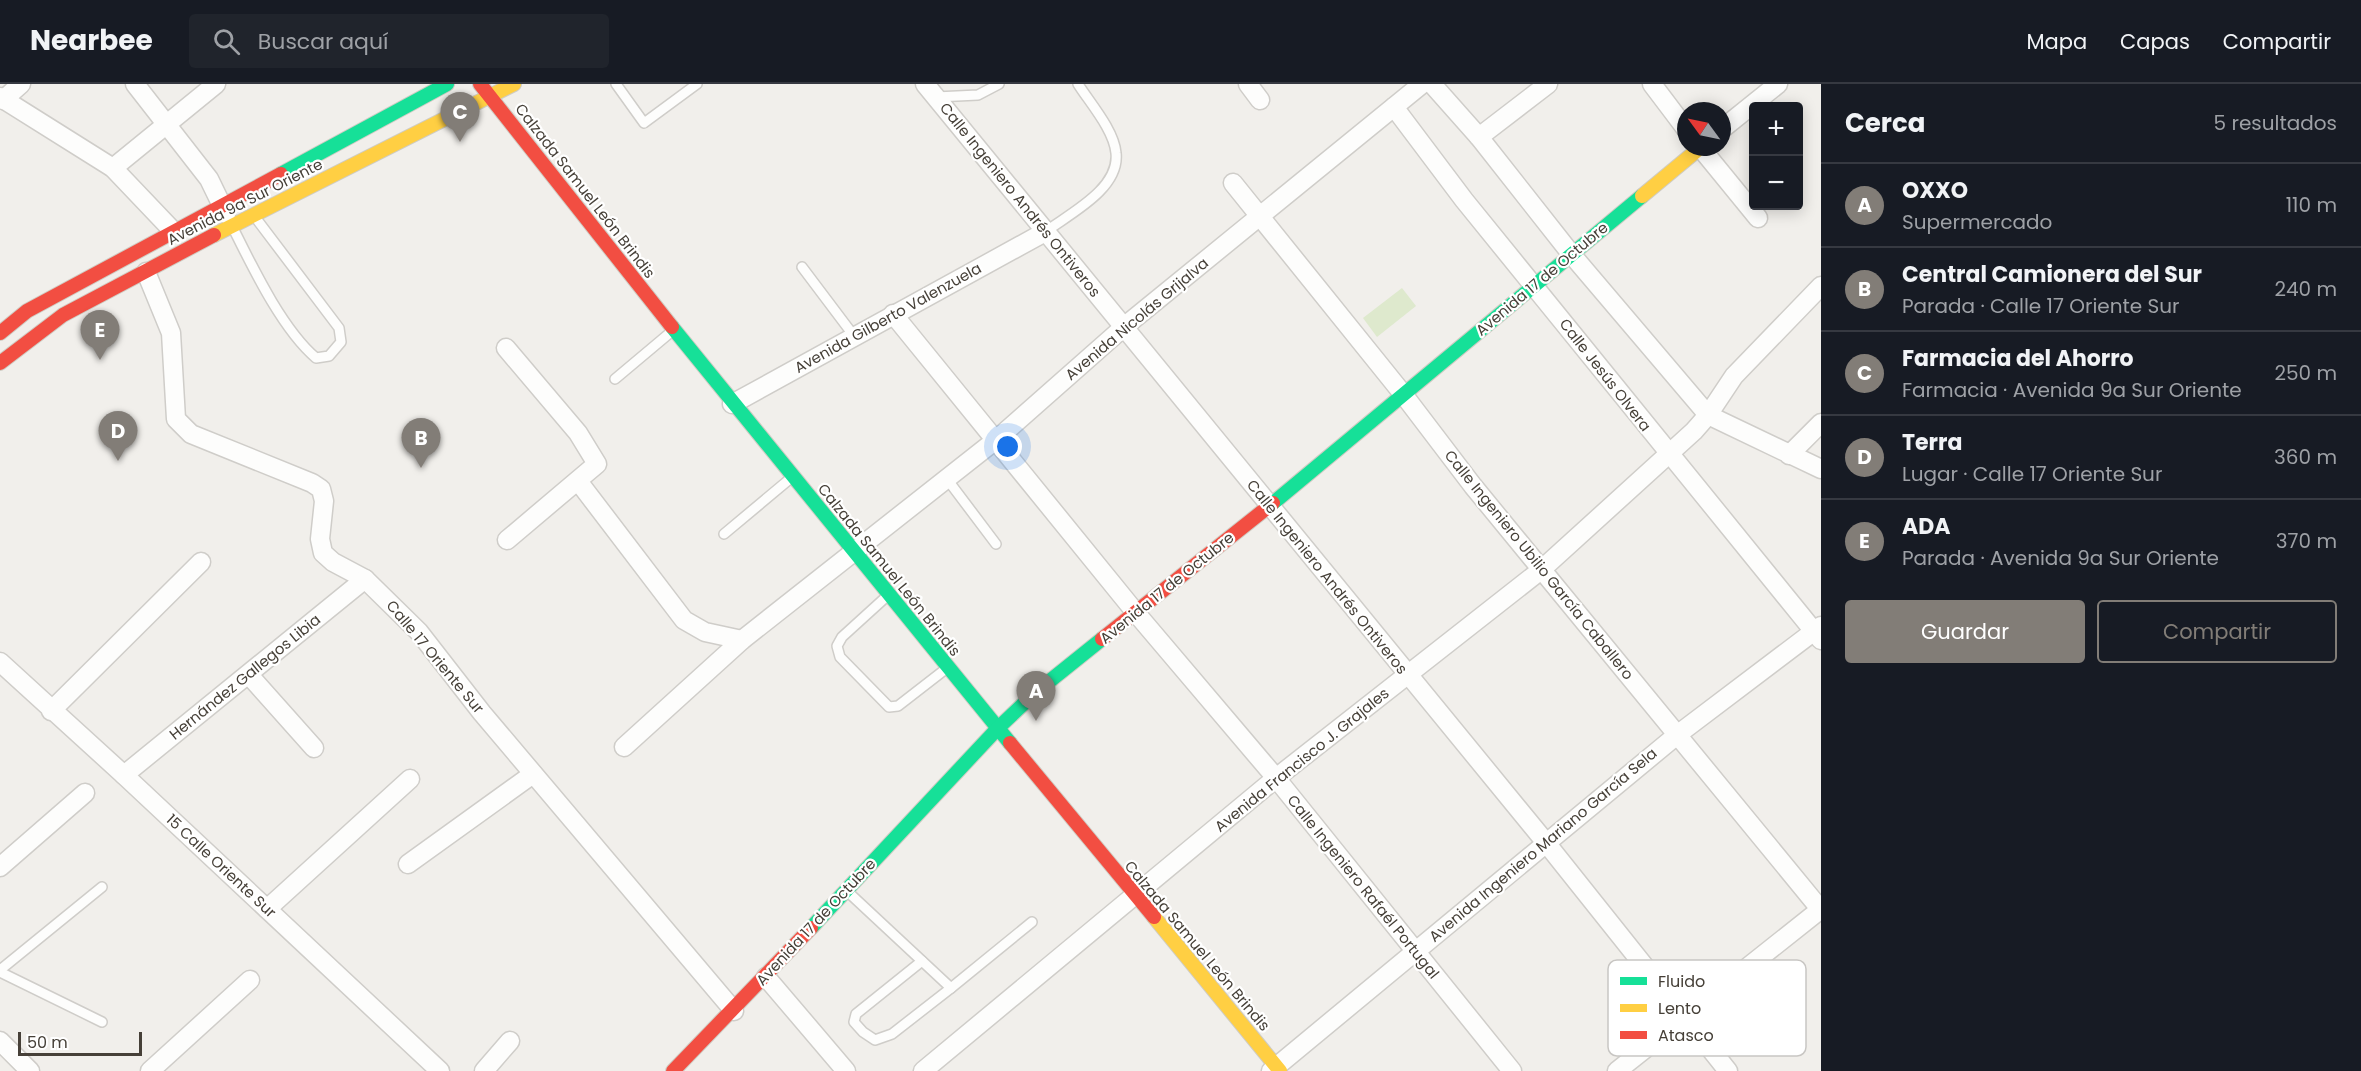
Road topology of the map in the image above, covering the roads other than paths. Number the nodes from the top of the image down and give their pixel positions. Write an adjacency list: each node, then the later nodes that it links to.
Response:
1 (21, 84): 19 (street)
2 (135, 84): 24 (street)
3 (216, 84): 24 (street)
4 (447, 84): 30 (street, Avenida 9a Sur Oriente)
5 (480, 84): 18 (street, Calzada Samuel León Brindis)
6 (514, 84): 18 (street, Avenida 9a Sur Oriente)
7 (616, 84): 8 (lane)
8 (698, 84)
9 (999, 84): 17 (lane)
10 (1078, 84): 37 (lane)
11 (1248, 84): 20 (street)
12 (1422, 84): 21 (street, Avenida Nicolás Grijalva)
13 (1432, 84): 25 (street)
14 (1548, 84): 25 (street)
15 (1652, 84): 22 (street)
16 (1778, 84): 23 (street)
17 (930, 90): 37 (street, Calle Ingeniero Andrés Ontiveros)
18 (490, 97): 32 (street, Avenida 9a Sur Oriente); 45 (street, Calzada Samuel León Brindis)
19 (2, 99): 28 (street)
20 (1260, 100)
21 (1394, 106): 33 (street, Avenida Nicolás Grijalva); 41 (street, Calle Jesús Olvera)
22 (1677, 117)
23 (1731, 122)
24 (168, 125): 28 (street); 31 (street)
25 (1479, 137): 38 (street)
26 (1689, 156): 38 (street, Avenida 17 de Octubre)
27 (1707, 156): 34 (street)
28 (113, 168): 36 (street)
29 (1233, 183): 33 (street, Calle Ingeniero Ubilio García Caballero)
30 (241, 196): 31 (street, Avenida 9a Sur Oriente); 32 (lane)
31 (223, 205): 35 (street); 36 (street, Avenida 9a Sur Oriente)
32 (254, 215): 35 (street, Avenida 9a Sur Oriente); 35 (lane)
33 (1262, 216): 44 (street, Avenida Nicolás Grijalva); 51 (street, Calle Ingeniero Ubilio García Caballero)
34 (1758, 218)
35 (232, 226): 40 (street, Avenida 9a Sur Oriente)
36 (173, 231): 46 (street, Avenida 9a Sur Oriente)
37 (1045, 232): 43 (street, Avenida Gilberto Valenzuela); 44 (street, Calle Ingeniero Andrés Ontiveros)
38 (1572, 255): 41 (street, Avenida 17 de Octubre); 53 (street)
39 (802, 267): 47 (lane)
40 (146, 272): 49 (street, Avenida 9a Sur Oriente); 69 (street, Calle 17 Oriente Sur)
41 (1535, 286): 51 (street, Avenida 17 de Octubre); 57 (street, Calle Jesús Olvera)
42 (1821, 286): 53 (street, Avenida Francisco J. Grajales)
43 (893, 314): 47 (street, Avenida Gilberto Valenzuela); 55 (street, Calle Ingeniero Rafaél Portugal)
44 (1125, 326): 55 (street, Avenida Nicolás Grijalva); 62 (street, Calle Ingeniero Andrés Ontiveros)
45 (674, 330): 50 (lane); 52 (street, Calzada Samuel León Brindis)
46 (0, 333)
47 (854, 336): 52 (street, Avenida Gilberto Valenzuela)
48 (506, 348): 61 (street)
49 (2, 356)
50 (615, 379)
51 (1403, 394): 62 (street, Avenida 17 de Octubre); 68 (street, Calle Ingeniero Ubilio García Caballero)
52 (732, 404): 59 (street, Calzada Samuel León Brindis)
53 (1708, 415): 56 (street); 57 (street, Avenida Francisco J. Grajales)
54 (1821, 423): 56 (street)
55 (997, 439): 60 (street, Avenida Nicolás Grijalva); 71 (street, Calle Ingeniero Rafaél Portugal)
56 (1790, 455): 58 (street)
57 (1669, 456): 68 (street, Avenida Francisco J. Grajales); 72 (street, Calle Jesús Olvera)
58 (1821, 469)
59 (792, 478): 63 (lane); 66 (street, Calzada Samuel León Brindis)
60 (947, 479): 65 (lane); 66 (street, Avenida Nicolás Grijalva)
61 (578, 481): 64 (street); 73 (street)
62 (1269, 506): 71 (street, Avenida 17 de Octubre); 77 (street, Calle Ingeniero Andrés Ontiveros)
63 (724, 534)
64 (507, 540)
65 (996, 544)
66 (854, 554): 70 (street, Calzada Samuel León Brindis); 73 (street, Avenida Nicolás Grijalva)
67 (201, 562): 78 (street)
68 (1541, 570): 77 (street, Avenida Francisco J. Grajales); 80 (street, Calle Ingeniero Ubilio García Caballero)
69 (365, 579): 76 (street, Hernández Gallegos Libia); 83 (street, Calle 17 Oriente Sur)
70 (888, 595): 75 (street, Calzada Samuel León Brindis); 75 (lane)
71 (1136, 613): 79 (street, Avenida 17 de Octubre); 85 (street, Calle Ingeniero Rafaél Portugal)
72 (1819, 633): 80 (street, Avenida Ingeniero Mariano García Sela)
73 (742, 640): 81 (street, Avenida Nicolás Grijalva)
74 (0, 662): 78 (street, 15 Calle Oriente Sur)
75 (948, 667): 79 (street, Calzada Samuel León Brindis)
76 (249, 675): 82 (street); 84 (street, Hernández Gallegos Libia)
77 (1407, 676): 85 (street, Avenida Francisco J. Grajales); 88 (street, Calle Ingeniero Andrés Ontiveros)
78 (51, 711): 84 (street, 15 Calle Oriente Sur)
79 (998, 728): 92 (street, Avenida 17 de Octubre); 93 (street, Calzada Samuel León Brindis)
80 (1677, 735): 88 (street, Avenida Ingeniero Mariano García Sela); 95 (street, Calle Ingeniero Ubilio García Caballero)
81 (624, 747)
82 (314, 748)
83 (533, 774): 89 (street); 105 (street, Calle 17 Oriente Sur)
84 (124, 775): 94 (street, 15 Calle Oriente Sur)
85 (1276, 778): 93 (street, Avenida Francisco J. Grajales); 97 (street, Calle Ingeniero Rafaél Portugal)
86 (410, 779): 94 (street)
87 (85, 793): 90 (street)
88 (1547, 844): 97 (street, Avenida Ingeniero Mariano García Sela); 98 (street, Calle Ingeniero Andrés Ontiveros)
89 (408, 864)
90 (0, 867)
91 (102, 887): 101 (lane)
92 (846, 890): 100 (lane); 102 (street, Avenida 17 de Octubre)
93 (1135, 898): 111 (street, Calzada Samuel León Brindis); 118 (street, Avenida Francisco J. Grajales)
94 (267, 909): 114 (street, 15 Calle Oriente Sur)
95 (1821, 910): 99 (street)
96 (1032, 921): 104 (lane)
97 (1415, 951): 111 (street, Avenida Ingeniero Mariano García Sela); 119 (street, Calle Ingeniero Rafaél Portugal)
98 (1639, 960)
99 (1756, 960)
100 (922, 961): 104 (lane); 104 (lane)
101 (0, 971): 106 (lane)
102 (766, 976): 105 (street, Avenida 17 de Octubre); 117 (street)
103 (250, 980): 113 (street)
104 (951, 988)
105 (734, 1011): 116 (street, Avenida 17 de Octubre)
106 (102, 1022)
107 (0, 1041): 112 (street)
108 (510, 1041): 115 (street)
109 (1635, 1056): 120 (street)
110 (1716, 1056): 121 (street, Calle Ingeniero Andrés Ontiveros)
111 (1276, 1070)
112 (30, 1071)
113 (150, 1071)
114 (440, 1071)
115 (484, 1071)
116 (673, 1071)
117 (846, 1071)
118 (923, 1071)
119 (1512, 1071)
120 (1617, 1071)
121 (1728, 1071)

